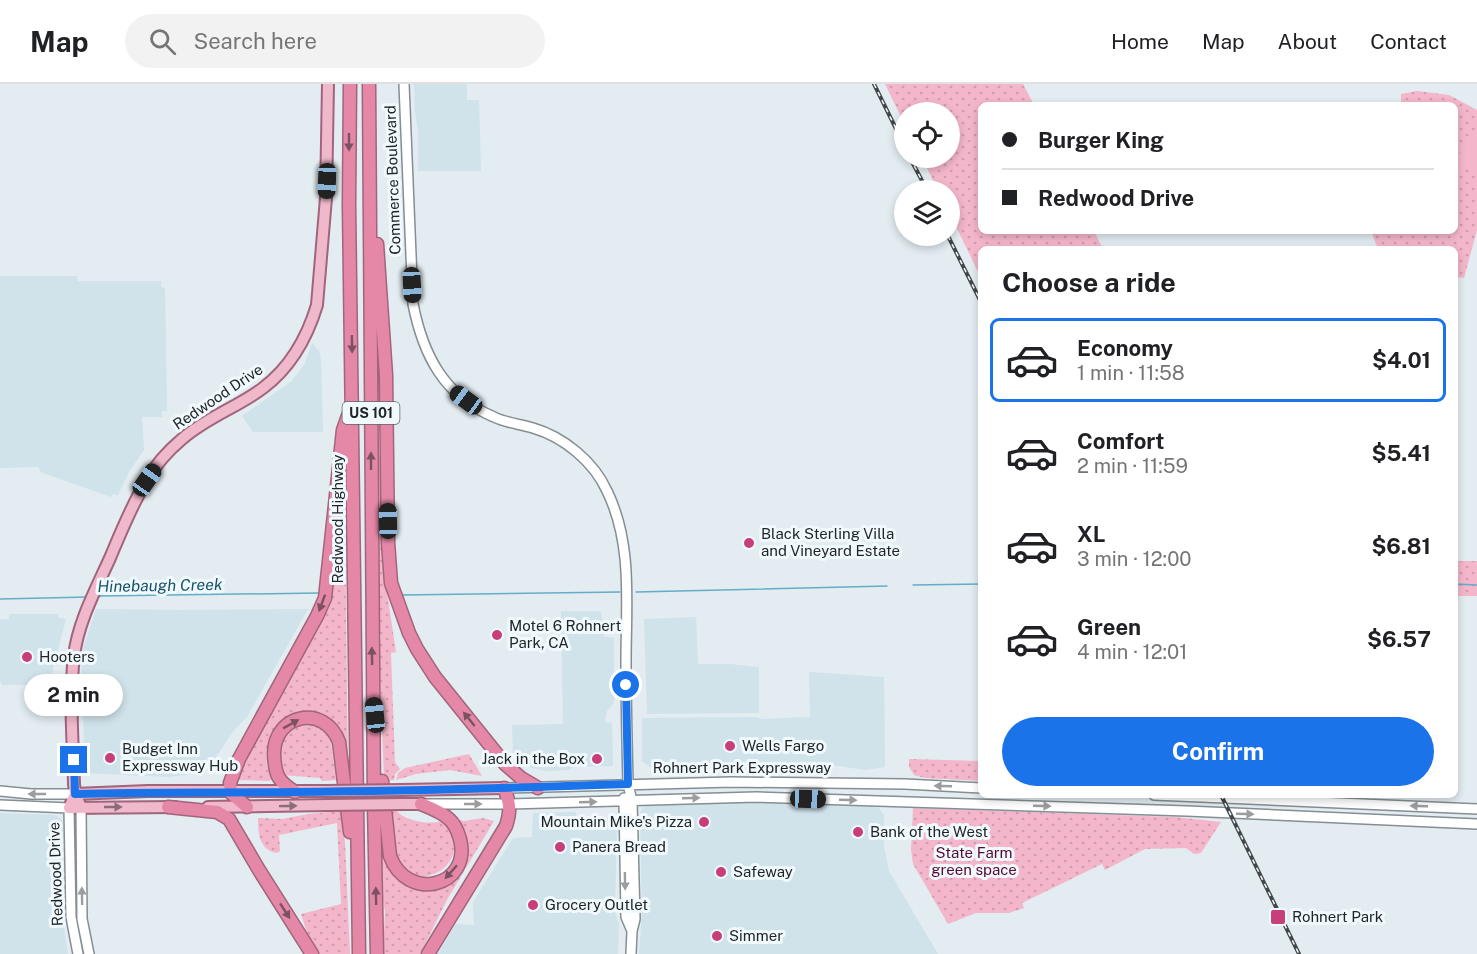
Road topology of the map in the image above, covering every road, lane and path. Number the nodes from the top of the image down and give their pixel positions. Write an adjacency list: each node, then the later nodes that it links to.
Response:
1 (328, 84): 14 (main road, Redwood Drive)
2 (350, 84): 5 (highway, Redwood Highway / US 101, one-way to 5)
3 (404, 84): 7 (main road, Commerce Boulevard)
4 (369, 88): 6 (highway, US 101, one-way to 4); 9 (highway, one-way to 4)
5 (352, 401): 13 (highway, one-way to 13); 26 (highway, Redwood Highway / US 101)
6 (373, 697): 17 (highway, one-way to 6); 31 (highway, US 101, one-way to 6)
7 (628, 784): 9 (main road, Rohnert Park Expressway); 10 (main road, Rohnert Park Expressway, one-way to 7); 16 (main road, Commerce Boulevard)
8 (504, 788): 9 (main road, Rohnert Park Expressway); 12 (main road, Rohnert Park Expressway, bridge); 18 (highway)
9 (538, 788)
10 (978, 788)
11 (0, 791): 14 (main road, Rohnert Park Expressway, one-way to 11)
12 (295, 792): 13 (main road, Rohnert Park Expressway); 26 (highway, one-way to 26)
13 (231, 793): 14 (main road, Rohnert Park Expressway); 22 (highway)
14 (75, 794): 20 (main road, Redwood Drive); 23 (main road, Redwood Drive)
15 (1223, 798): 24 (main road, one-way to 15)
16 (628, 801): 18 (main road, Rohnert Park Expressway, one-way to 16); 25 (main road, Rohnert Park Expressway, one-way to 25); 33 (main road, Commerce Boulevard)
17 (421, 804): 18 (main road, Rohnert Park Expressway, one-way to 18); 22 (main road, Rohnert Park Expressway, one-way to 17, bridge)
18 (510, 804): 32 (highway)
19 (0, 806): 23 (main road, Rohnert Park Expressway)
20 (81, 807): 21 (main road, Rohnert Park Expressway, one-way to 21); 23 (main road, Rohnert Park Expressway); 28 (main road, Redwood Drive, one-way to 20)
21 (168, 807): 22 (main road, Rohnert Park Expressway); 29 (highway, one-way to 29)
22 (247, 807)
23 (69, 808): 27 (main road, Redwood Drive)
24 (1477, 809)
25 (1477, 824)
26 (359, 912): 30 (highway, Redwood Highway / US 101)
27 (78, 954)
28 (89, 954)
29 (312, 954)
30 (359, 954)
31 (377, 954)
32 (428, 954)
33 (631, 954)

